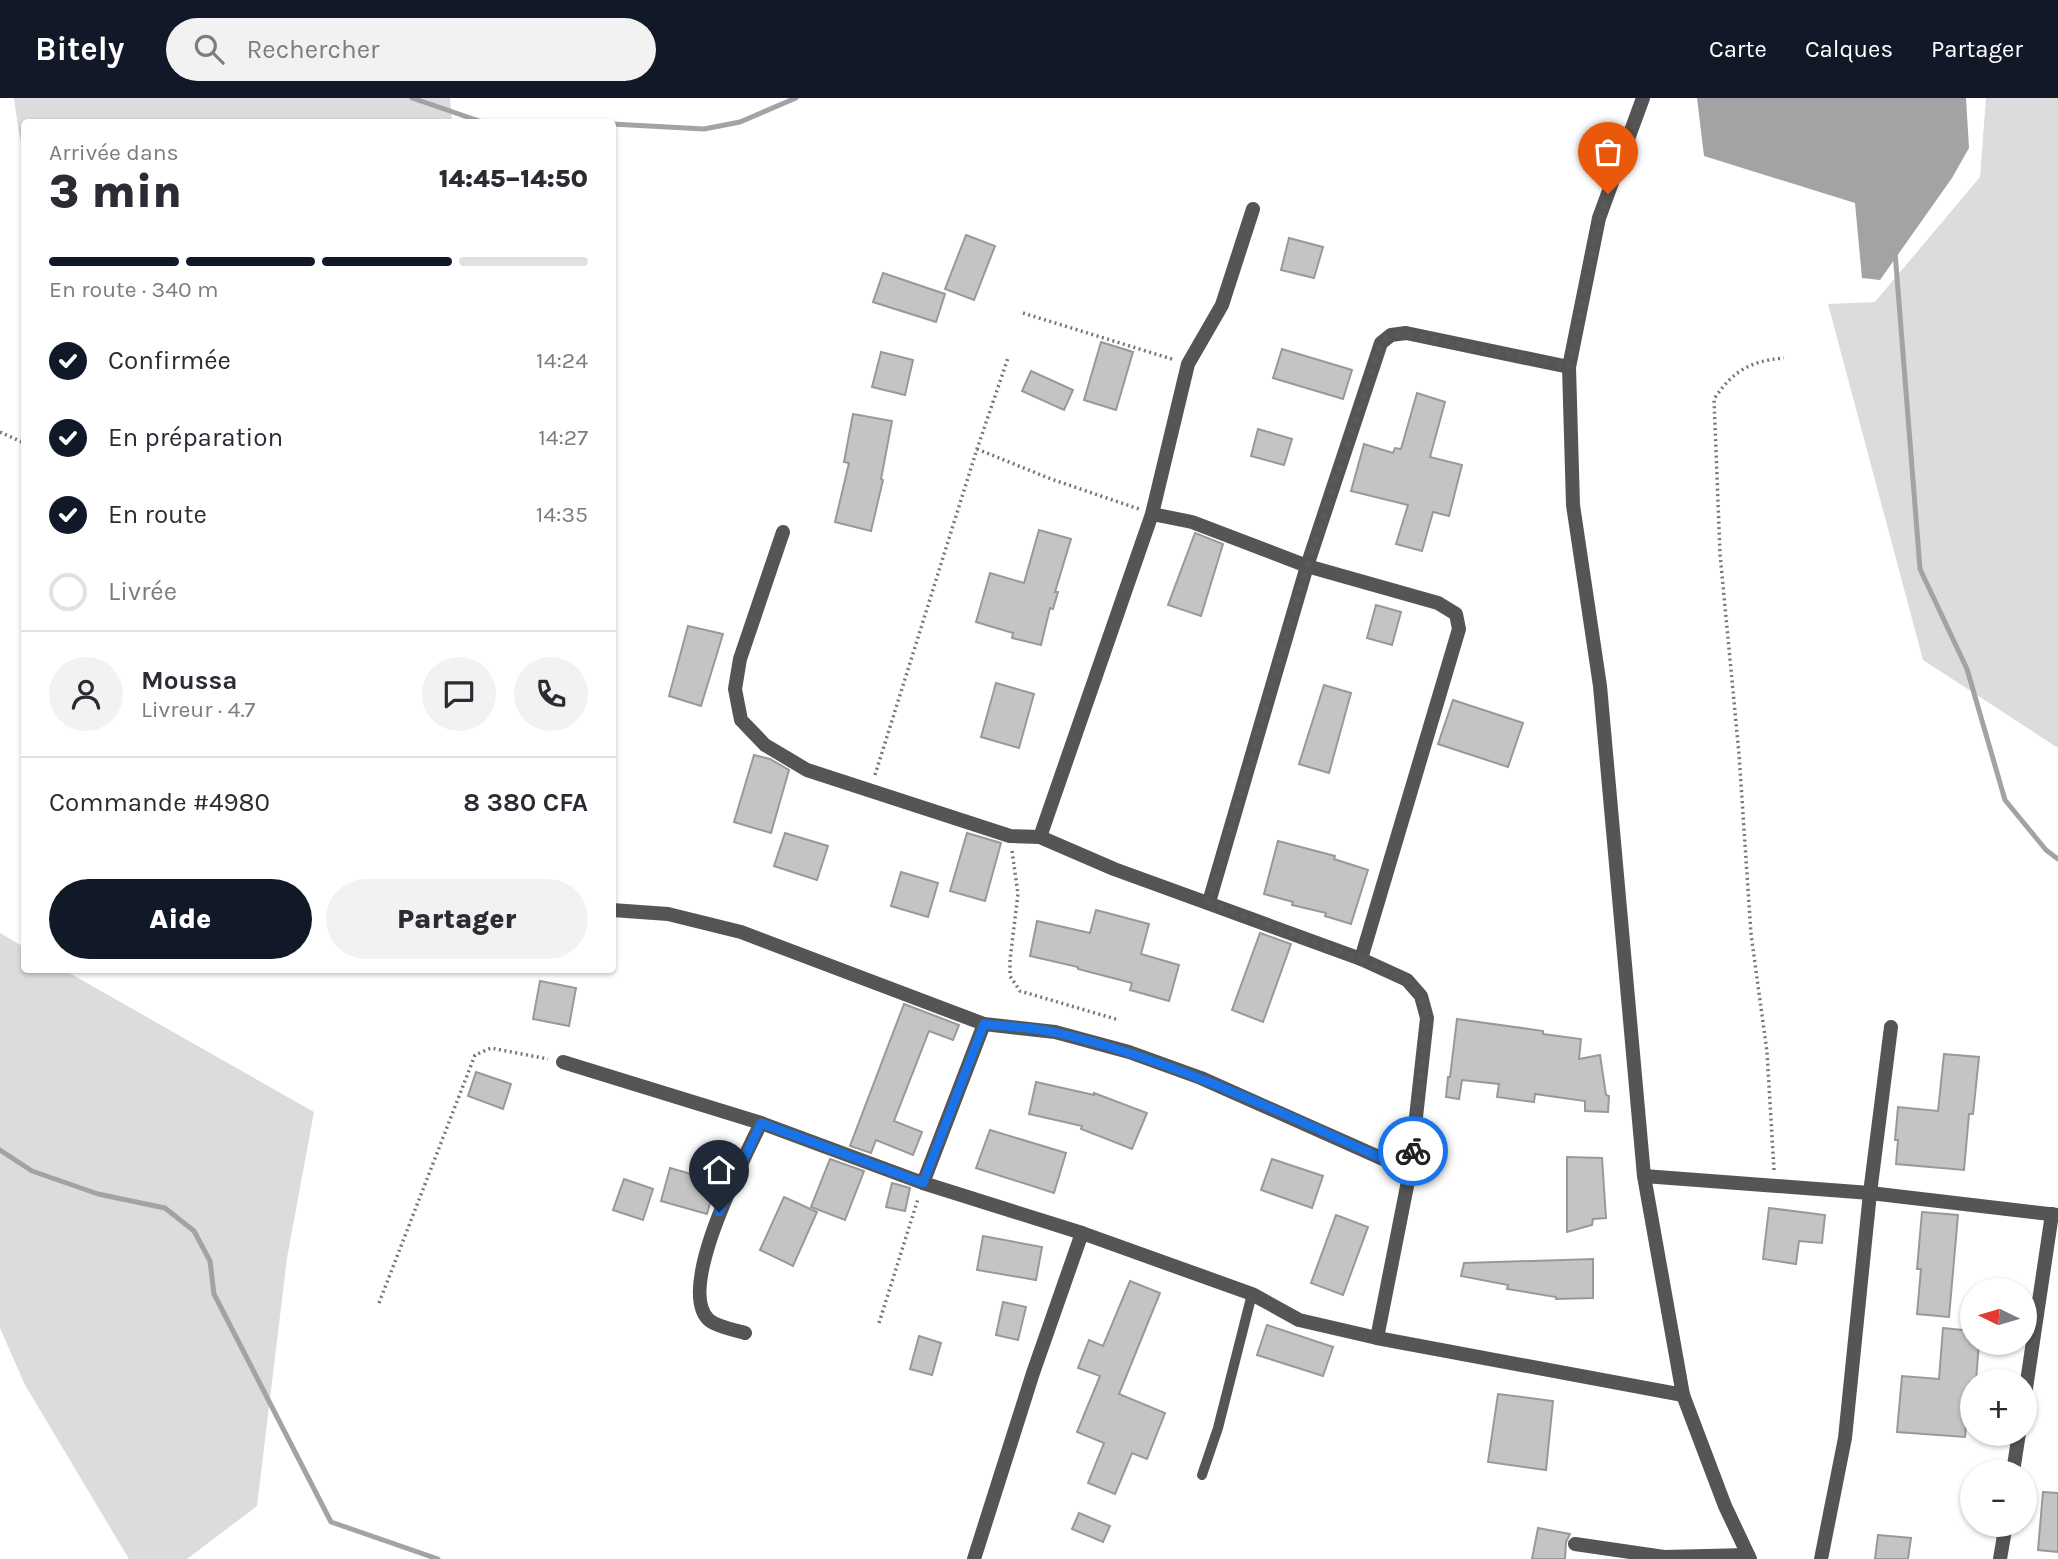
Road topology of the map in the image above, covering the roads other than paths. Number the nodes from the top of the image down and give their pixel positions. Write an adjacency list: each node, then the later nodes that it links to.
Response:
1 (1643, 98): 3 (street)
2 (1253, 209): 4 (street)
3 (1569, 367): 6 (street); 16 (street)
4 (1152, 514): 6 (street); 7 (street)
5 (783, 532): 7 (street)
6 (1307, 566): 8 (street); 10 (street)
7 (1040, 837): 8 (street)
8 (1209, 902): 10 (street)
9 (616, 910): 11 (street)
10 (1360, 959): 15 (street)
11 (984, 1024): 15 (street); 17 (street)
12 (1891, 1027): 18 (street)
13 (562, 1062): 14 (street)
14 (761, 1123): 17 (street); 22 (street)
15 (1410, 1171): 23 (street)
16 (1644, 1176): 18 (street); 25 (street)
17 (923, 1183): 20 (street)
18 (1870, 1193): 19 (street); 31 (street)
19 (2055, 1214): 24 (street)
20 (1082, 1233): 21 (street); 30 (street)
21 (1252, 1294): 23 (street); 26 (lane)
22 (745, 1334)
23 (1377, 1338): 25 (street)
24 (2029, 1369)
25 (1682, 1395): 29 (street)
26 (1202, 1475)
27 (2004, 1537): 32 (street)
28 (1575, 1544): 29 (street)
29 (1749, 1557)
30 (974, 1559)
31 (1821, 1559)
32 (2000, 1559)

